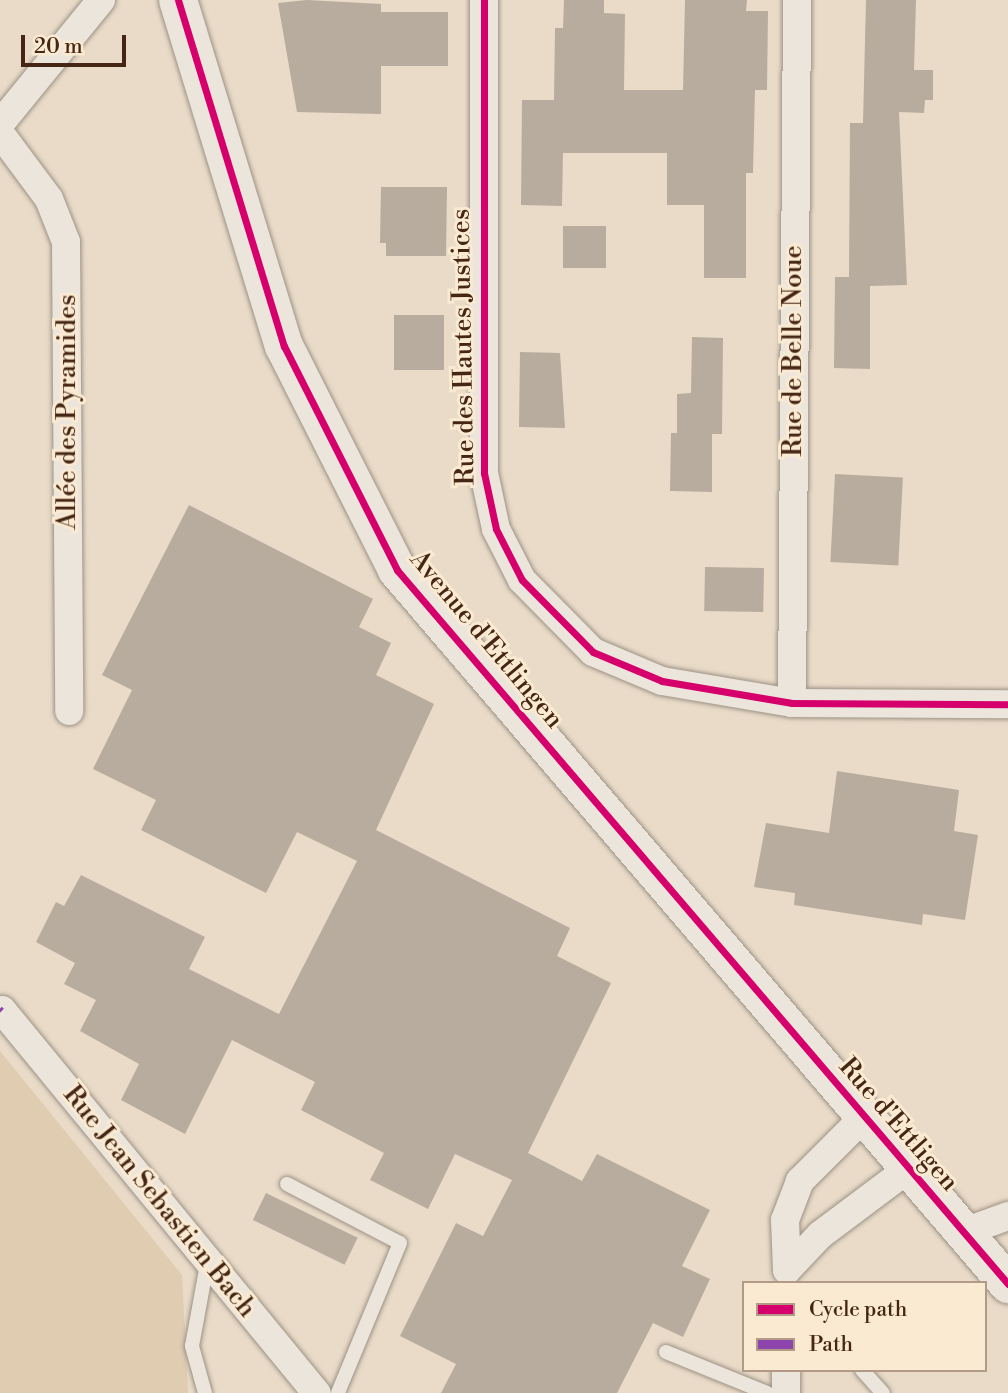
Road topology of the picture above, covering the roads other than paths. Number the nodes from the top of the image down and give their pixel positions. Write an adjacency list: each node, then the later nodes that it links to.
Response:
1 (100, 0): 5 (street)
2 (178, 0): 11 (street, Avenue d'Ettlingen)
3 (484, 0): 7 (street, Rue des Hautes Justices)
4 (797, 0): 7 (street, Rue de Belle Noue)
5 (0, 124)
6 (0, 133): 9 (street, Allée des Pyramides)
7 (792, 703): 8 (street, Rue des Hautes Justices)
8 (1008, 704)
9 (69, 711)
10 (2, 1010): 17 (street, Rue Jean Sebastien Bach)
11 (800, 1046): 12 (street, Rue d'Ettligen)
12 (864, 1117): 13 (street, Rue d'Ettligen); 18 (street)
13 (908, 1169): 16 (street, Rue d'Ettligen); 18 (street)
14 (286, 1184): 25 (lane)
15 (1008, 1216): 16 (street)
16 (964, 1233): 19 (street, Rue d'Ettligen)
17 (207, 1264): 23 (lane); 24 (street, Rue Jean Sebastien Bach)
18 (787, 1277)
19 (1008, 1284)
20 (666, 1352): 26 (lane)
21 (786, 1372): 27 (street)
22 (864, 1372): 28 (lane)
23 (205, 1393)
24 (317, 1393)
25 (338, 1393)
26 (766, 1393)
27 (786, 1393)
28 (883, 1393)

